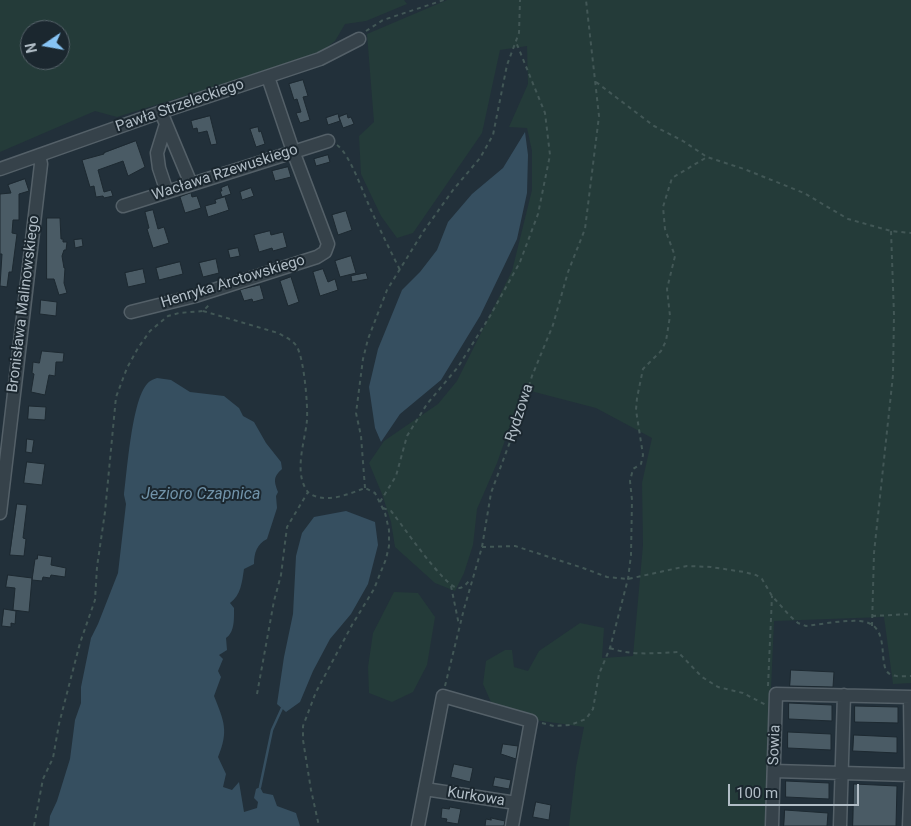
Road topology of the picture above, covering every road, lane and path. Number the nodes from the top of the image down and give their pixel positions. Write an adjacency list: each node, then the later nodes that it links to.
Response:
1 (444, 0): 4 (path)
2 (520, 0): 5 (path)
3 (586, 0): 7 (path, Rydzowa)
4 (358, 39): 6 (street, Pawła Strzeleckiego)
5 (516, 42): 20 (path); 26 (path)
6 (268, 76): 8 (street, Pawła Strzeleckiego); 11 (street)
7 (596, 82): 13 (path); 29 (path, Rydzowa)
8 (161, 112): 9 (street); 12 (street, Pawła Strzeleckiego)
9 (166, 124): 15 (street); 16 (street)
10 (328, 141): 11 (street, Wacława Rzewuskiego); 20 (path)
11 (293, 151): 15 (street, Wacława Rzewuskiego); 21 (street, Henryka Arctowskiego)
12 (39, 155): 14 (street, Pawła Strzeleckiego); 28 (street, Bronisława Malinowskiego)
13 (707, 157): 18 (path); 31 (path)
14 (0, 169)
15 (191, 184): 16 (street, Wacława Rzewuskiego)
16 (167, 192): 17 (street, Wacława Rzewuskiego)
17 (123, 206)
18 (891, 231): 19 (path); 35 (path)
19 (911, 233)
20 (400, 270): 24 (path)
21 (223, 287): 22 (path); 23 (street, Henryka Arctowskiego)
22 (203, 311): 25 (path); 51 (path)
23 (131, 312)
24 (365, 488): 25 (path); 26 (path)
25 (308, 492): 40 (path)
26 (380, 502): 27 (path)
27 (383, 508): 32 (path); 52 (path)
28 (0, 513)
29 (482, 547): 30 (path, Rydzowa); 31 (path)
30 (472, 578): 32 (path); 36 (path, Rydzowa)
31 (628, 579): 33 (path); 38 (path)
32 (451, 586): 36 (path)
33 (772, 596): 37 (path); 41 (path)
34 (911, 614): 35 (path)
35 (872, 616): 37 (path)
36 (460, 626): 43 (path, Rydzowa)
37 (872, 626): 39 (path)
38 (610, 648): 41 (path); 45 (path)
39 (911, 676)
40 (257, 694)
41 (771, 694): 42 (street); 46 (street, Sowia)
42 (844, 695): 44 (street); 47 (street)
43 (443, 696): 45 (street); 49 (street)
44 (911, 697): 48 (street)
45 (530, 721): 50 (street)
46 (774, 771): 47 (street); 55 (street, Sowia)
47 (842, 773): 48 (street); 56 (street)
48 (910, 775): 57 (street)
49 (431, 790): 50 (street, Kurkowa); 53 (street)
50 (516, 803): 54 (street)
51 (34, 826)
52 (319, 826)
53 (418, 826)
54 (512, 826)
55 (772, 826)
56 (840, 826)
57 (909, 826)

